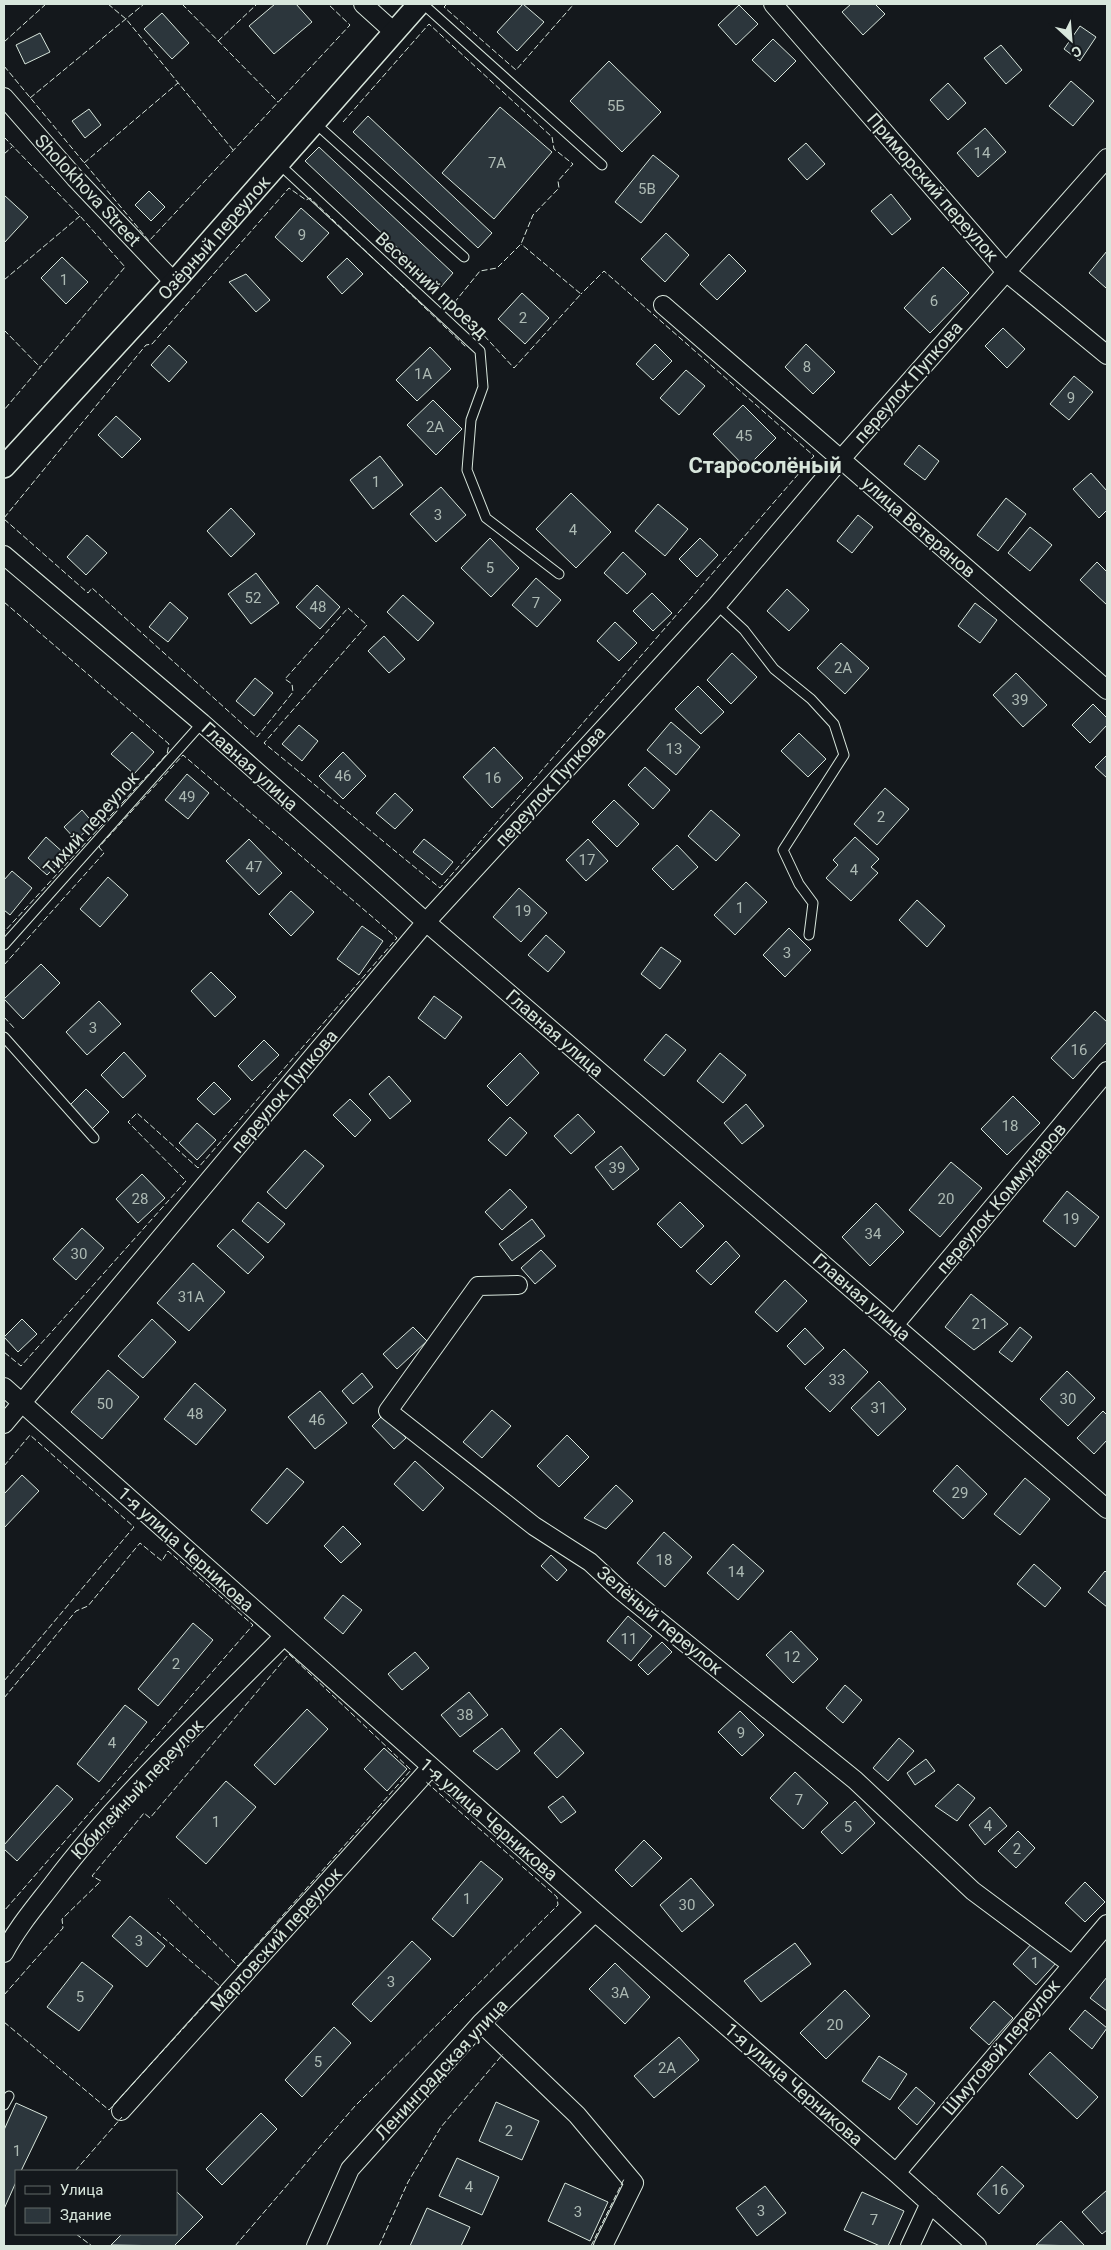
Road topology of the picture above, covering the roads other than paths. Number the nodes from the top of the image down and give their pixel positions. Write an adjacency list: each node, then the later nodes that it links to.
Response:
1 (363, 4): 5 (street)
2 (419, 4): 5 (street, Озёрный переулок)
3 (423, 4): 10 (lane)
4 (773, 4): 12 (street, Приморский переулок)
5 (394, 32): 7 (street, Озёрный переулок)
6 (4, 97): 13 (street, Sholokhova Street)
7 (315, 122): 9 (street, Озёрный переулок); 11 (lane)
8 (1107, 158): 12 (street, переулок Пупкова)
9 (279, 164): 13 (street, Озёрный переулок); 19 (lane, Весенний проезд)
10 (602, 164)
11 (464, 258)
12 (1006, 272): 15 (street, Приморский переулок); 16 (street, переулок Пупкова)
13 (174, 282): 17 (street, Озёрный переулок)
14 (663, 305): 16 (street, улица Ветеранов)
15 (1107, 355)
16 (841, 459): 20 (street, переулок Пупкова); 21 (street, улица Ветеранов)
17 (4, 467)
18 (4, 556): 22 (street, Главная улица)
19 (559, 574)
20 (717, 605): 23 (street, переулок Пупкова); 24 (lane)
21 (1107, 690)
22 (202, 723): 23 (street, Главная улица); 25 (lane, Тихий переулок)
23 (426, 922): 30 (street, Главная улица); 32 (street, переулок Пупкова)
24 (809, 935)
25 (4, 945)
26 (4, 1037): 28 (lane)
27 (1107, 1071): 30 (street, переулок Коммунаров)
28 (94, 1138)
29 (518, 1285): 40 (street, Зелёный переулок)
30 (894, 1325): 34 (street, Главная улица)
31 (4, 1387): 32 (street, 1-я улица Черникова)
32 (22, 1403): 33 (street, переулок Пупкова); 35 (street, 1-я улица Черникова)
33 (4, 1424)
34 (1107, 1509)
35 (283, 1636): 36 (street, 1-я улица Черникова); 39 (street, Юбилейный переулок)
36 (430, 1767): 37 (street, 1-я улица Черникова); 44 (street, Мартовский переулок)
37 (594, 1912): 41 (street, Ленинградская улица); 45 (street, 1-я улица Черникова)
38 (1107, 1924): 40 (street, Шмутовой переулок)
39 (4, 1953)
40 (1072, 1964): 45 (street, Шмутовой переулок)
41 (481, 2023): 47 (street, Ленинградская улица); 48 (street)
42 (9, 2096): 43 (lane)
43 (4, 2105)
44 (121, 2111)
45 (896, 2172): 46 (street, 1-я улица Черникова)
46 (930, 2203): 49 (street); 50 (street, 1-я улица Черникова)
47 (316, 2246)
48 (603, 2246)
49 (910, 2246)
50 (977, 2246)

